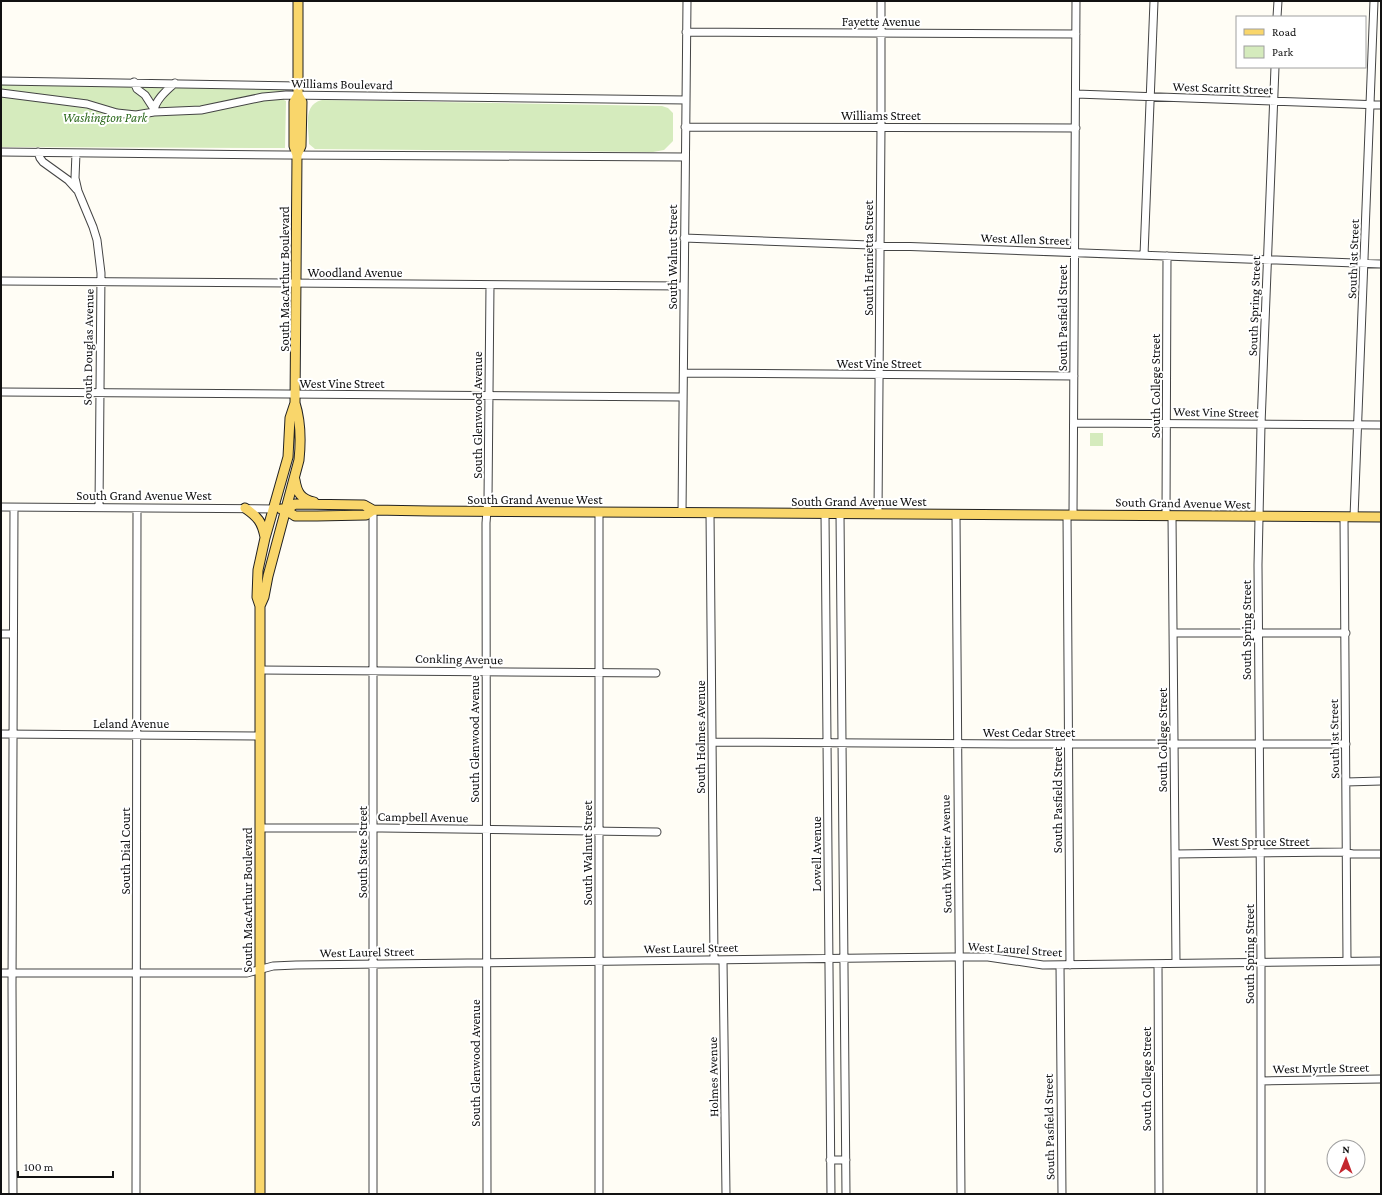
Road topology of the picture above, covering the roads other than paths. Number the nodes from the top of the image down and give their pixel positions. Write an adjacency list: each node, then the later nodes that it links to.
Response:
1 (298, 1): 16 (main road, South MacArthur Boulevard)
2 (687, 1): 9 (street, South Walnut Street)
3 (881, 1): 10 (street, South Henrietta Street)
4 (1076, 1): 11 (street, South Pasfield Street)
5 (1154, 1): 19 (street)
6 (1278, 1): 8 (street)
7 (1374, 1): 22 (street, South 1st Street)
8 (1277, 16)
9 (686, 32): 10 (street, Fayette Avenue); 20 (street, South Walnut Street)
10 (881, 33): 11 (street, Fayette Avenue); 26 (street, South Henrietta Street)
11 (1076, 34): 18 (street, South Pasfield Street)
12 (1275, 68): 21 (street, South Spring Street)
13 (1, 81): 14 (street, Williams Boulevard)
14 (134, 82): 15 (street, Williams Boulevard); 24 (street)
15 (175, 83): 16 (street, Williams Boulevard); 24 (street)
16 (298, 90): 20 (street, Williams Boulevard); 24 (street, Williams Boulevard); 31 (main road, South MacArthur Boulevard)
17 (1, 93): 24 (street, Williams Boulevard)
18 (1076, 94): 19 (street, West Scarritt Street); 27 (street, South Pasfield Street)
19 (1150, 97): 21 (street, West Scarritt Street); 37 (street)
20 (686, 100): 25 (street, South Walnut Street)
21 (1274, 102): 22 (street, West Scarritt Street); 39 (street, South Spring Street)
22 (1370, 104): 23 (street, West Scarritt Street); 40 (street, South 1st Street)
23 (1381, 105)
24 (154, 111)
25 (686, 127): 26 (street, Williams Street); 32 (street, South Walnut Street)
26 (881, 127): 27 (street, Williams Street); 35 (street, South Henrietta Street)
27 (1076, 128): 36 (street, South Pasfield Street)
28 (1, 152): 29 (street)
29 (38, 152): 30 (street); 33 (street, South Douglas Avenue)
30 (76, 153): 31 (street); 33 (street, South Douglas Avenue)
31 (297, 155): 32 (street); 44 (main road, South MacArthur Boulevard)
32 (685, 157): 34 (street, South Walnut Street)
33 (78, 191): 43 (street, South Douglas Avenue)
34 (684, 238): 35 (street, West Allen Street); 46 (street, South Walnut Street)
35 (880, 245): 36 (street, West Allen Street); 48 (street, South Henrietta Street)
36 (1075, 253): 37 (street, West Allen Street); 49 (street, South Pasfield Street)
37 (1144, 255): 38 (street, West Allen Street)
38 (1167, 256): 39 (street, West Allen Street); 56 (street, South College Street)
39 (1268, 260): 40 (street, West Allen Street); 57 (street, South Spring Street)
40 (1365, 263): 41 (street, West Allen Street); 58 (street, South 1st Street)
41 (1381, 264)
42 (1, 281): 43 (street, Woodland Avenue)
43 (101, 282): 44 (street, Woodland Avenue); 51 (street, South Douglas Avenue)
44 (296, 283): 45 (street, Woodland Avenue); 54 (main road, South MacArthur Boulevard)
45 (490, 284): 46 (street, Woodland Avenue); 52 (street, South Glenwood Avenue)
46 (684, 286): 47 (street, South Walnut Street)
47 (684, 373): 48 (street, West Vine Street); 53 (street, South Walnut Street)
48 (879, 375): 49 (street, West Vine Street); 76 (street, South Henrietta Street)
49 (1074, 376): 55 (street, South Pasfield Street)
50 (1, 392): 51 (street, West Vine Street)
51 (99, 393): 54 (street, West Vine Street); 62 (street, South Douglas Avenue)
52 (489, 396): 53 (street, West Vine Street); 54 (street, West Vine Street); 70 (street, South Glenwood Avenue)
53 (683, 397): 72 (street, South Walnut Street)
54 (296, 399): 60 (main road, South MacArthur Boulevard); 67 (main road, South MacArthur Boulevard)
55 (1074, 423): 56 (street, West Vine Street); 78 (street, South Pasfield Street)
56 (1166, 423): 57 (street, West Vine Street); 79 (street, South College Street)
57 (1261, 425): 58 (street, West Vine Street); 80 (street, South Spring Street)
58 (1358, 425): 59 (street, West Vine Street); 82 (street, South 1st Street)
59 (1381, 425)
60 (295, 478): 61 (main road); 68 (main road, South MacArthur Boulevard)
61 (326, 505): 68 (main road, South Grand Avenue West); 69 (main road, South Grand Avenue West)
62 (99, 507): 64 (street, South Grand Avenue West); 65 (street, South Grand Avenue West)
63 (1, 508): 64 (street, South Grand Avenue West)
64 (14, 508): 90 (street)
65 (137, 508): 66 (street, South Grand Avenue West); 98 (street, South Dial Court)
66 (245, 508): 67 (street, South Grand Avenue West); 84 (main road)
67 (274, 509): 68 (main road, South Grand Avenue West); 84 (main road, South MacArthur Boulevard)
68 (286, 510): 69 (main road, South Grand Avenue West); 85 (main road, South MacArthur Boulevard)
69 (374, 510): 70 (main road, South Grand Avenue West); 92 (street, South State Street)
70 (487, 511): 71 (main road, South Grand Avenue West); 93 (street, South Glenwood Avenue)
71 (599, 512): 72 (main road, South Grand Avenue West); 94 (street, South Walnut Street)
72 (682, 513): 73 (main road, South Grand Avenue West)
73 (710, 513): 74 (main road, South Grand Avenue West); 100 (street, South Holmes Avenue)
74 (825, 514): 75 (main road, South Grand Avenue West); 101 (street, Lowell Avenue)
75 (840, 514): 76 (main road, South Grand Avenue West); 102 (street, Lowell Avenue)
76 (878, 514): 77 (main road, South Grand Avenue West)
77 (956, 514): 78 (main road, South Grand Avenue West); 104 (street, South Whittier Avenue)
78 (1070, 515): 79 (main road, South Grand Avenue West); 103 (street, South Pasfield Street)
79 (1169, 516): 80 (main road, South Grand Avenue West); 86 (street, South College Street)
80 (1259, 517): 81 (main road, South Grand Avenue West); 87 (street, South Spring Street)
81 (1344, 517): 82 (main road, South Grand Avenue West); 88 (street, South 1st Street)
82 (1354, 517): 83 (main road, South Grand Avenue West)
83 (1381, 517)
84 (265, 538): 85 (main road, South MacArthur Boulevard)
85 (260, 606): 91 (main road, South MacArthur Boulevard)
86 (1173, 633): 87 (street); 105 (street, South College Street)
87 (1258, 633): 88 (street); 106 (street, South Spring Street)
88 (1346, 633): 107 (street, South 1st Street)
89 (1, 634): 90 (street)
90 (13, 634): 97 (street)
91 (260, 670): 92 (street, Conkling Avenue); 99 (main road, South MacArthur Boulevard)
92 (374, 670): 93 (street, Conkling Avenue); 111 (street, South State Street)
93 (486, 671): 94 (street, Conkling Avenue); 112 (street, South Glenwood Avenue)
94 (600, 672): 95 (street, Conkling Avenue); 113 (street, South Walnut Street)
95 (656, 672)
96 (1, 734): 97 (street, Leland Avenue)
97 (13, 734): 98 (street, Leland Avenue); 136 (street)
98 (136, 735): 99 (street, Leland Avenue); 137 (street, South Dial Court)
99 (260, 736): 110 (main road, South MacArthur Boulevard)
100 (712, 742): 101 (street, West Cedar Street); 122 (street, South Holmes Avenue)
101 (827, 743): 102 (street, West Cedar Street); 120 (street, Lowell Avenue)
102 (842, 743): 104 (street, West Cedar Street); 121 (street, Lowell Avenue)
103 (1068, 743): 104 (street, West Cedar Street); 105 (street, West Cedar Street); 133 (street, South Pasfield Street)
104 (957, 744): 119 (street, South Whittier Avenue)
105 (1173, 744): 106 (street, West Cedar Street); 117 (street, South College Street)
106 (1259, 744): 107 (street, West Cedar Street); 115 (street, South Spring Street)
107 (1346, 744): 109 (street, South 1st Street)
108 (1381, 781): 109 (street)
109 (1346, 782): 116 (street, South 1st Street)
110 (260, 828): 111 (street, Campbell Avenue); 134 (main road, South MacArthur Boulevard)
111 (373, 828): 112 (street, Campbell Avenue); 129 (street, South State Street)
112 (486, 830): 113 (street, Campbell Avenue); 127 (street, South Glenwood Avenue)
113 (599, 831): 114 (street, Campbell Avenue); 124 (street, South Walnut Street)
114 (657, 832)
115 (1260, 853): 116 (street, West Spruce Street); 117 (street, West Spruce Street); 128 (street, South Spring Street)
116 (1347, 853): 118 (street, West Spruce Street); 125 (street, South 1st Street)
117 (1175, 854): 131 (street, South College Street)
118 (1381, 854)
119 (958, 957): 121 (street, West Laurel Street); 132 (street, West Laurel Street); 151 (street, South Whittier Avenue)
120 (828, 958): 121 (street, West Laurel Street); 123 (street, West Laurel Street); 140 (street, Lowell Avenue)
121 (844, 958): 141 (street, Lowell Avenue)
122 (714, 960): 123 (street, West Laurel Street); 124 (street, West Laurel Street)
123 (723, 960): 148 (street, Holmes Avenue)
124 (600, 961): 127 (street, West Laurel Street); 147 (street, South Walnut Street)
125 (1348, 961): 126 (street, West Laurel Street); 128 (street, West Laurel Street)
126 (1381, 961)
127 (486, 962): 129 (street, West Laurel Street); 146 (street, South Glenwood Avenue)
128 (1261, 962): 131 (street, West Laurel Street); 139 (street, South Spring Street)
129 (373, 964): 134 (street, West Laurel Street); 145 (street, South State Street)
130 (1158, 964): 131 (street, West Laurel Street); 133 (street, West Laurel Street); 153 (street, South College Street)
131 (1176, 964)
132 (1060, 965): 133 (street, West Laurel Street); 152 (street, South Pasfield Street)
133 (1070, 965)
134 (260, 969): 137 (street, West Laurel Street); 144 (main road, South MacArthur Boulevard)
135 (1, 973): 136 (street, West Laurel Street)
136 (13, 973): 137 (street, West Laurel Street); 142 (street)
137 (137, 973): 143 (street, South Dial Court)
138 (1381, 1079): 139 (street, West Myrtle Street)
139 (1261, 1081): 154 (street, South Spring Street)
140 (830, 1160): 141 (street); 149 (street, Lowell Avenue)
141 (846, 1160): 150 (street, Lowell Avenue)
142 (13, 1194)
143 (136, 1194)
144 (260, 1194)
145 (373, 1194)
146 (486, 1194)
147 (599, 1194)
148 (726, 1194)
149 (831, 1194)
150 (846, 1194)
151 (961, 1194)
152 (1062, 1194)
153 (1159, 1194)
154 (1261, 1194)

